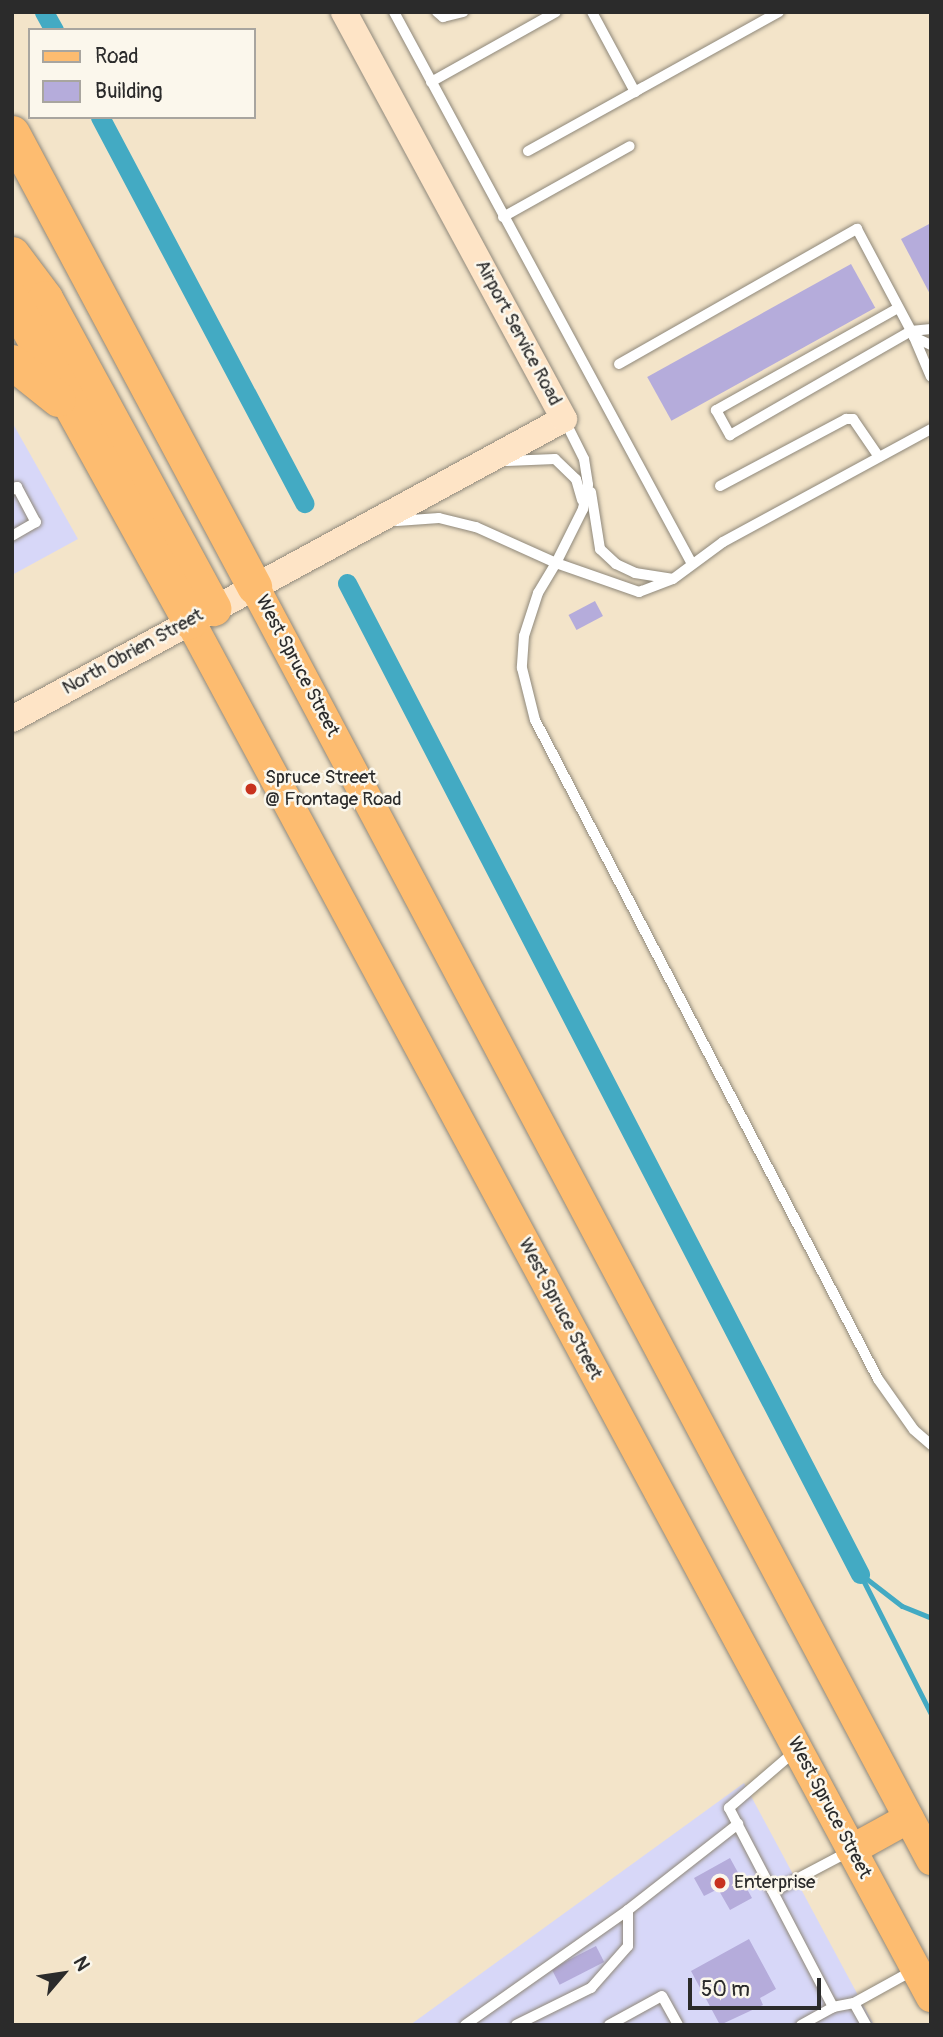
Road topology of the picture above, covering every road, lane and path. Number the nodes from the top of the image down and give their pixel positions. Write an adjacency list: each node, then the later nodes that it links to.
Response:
1 (344, 12): 24 (street, Airport Service Road)
2 (394, 12): 8 (lane)
3 (437, 12): 4 (lane)
4 (463, 12)
5 (556, 12): 8 (lane)
6 (592, 12): 9 (lane)
7 (779, 12): 9 (lane)
8 (431, 82): 13 (lane)
9 (635, 92): 12 (lane)
10 (12, 133): 37 (highway)
11 (630, 146): 13 (lane)
12 (528, 151)
13 (503, 217): 35 (lane)
14 (12, 254): 38 (highway)
15 (12, 299): 23 (highway)
16 (898, 308): 18 (lane); 18 (lane); 21 (lane)
17 (931, 329): 18 (lane)
18 (912, 334): 19 (lane); 22 (lane)
19 (931, 345)
20 (12, 362): 23 (highway)
21 (619, 364)
22 (931, 377)
23 (74, 412): 38 (highway)
24 (564, 419): 27 (street, Airport Service Road); 28 (lane)
25 (931, 429): 26 (lane)
26 (879, 457): 29 (lane); 35 (lane)
27 (475, 468): 31 (lane); 32 (street, Airport Service Road)
28 (587, 471): 31 (lane); 36 (lane)
29 (720, 486)
30 (12, 490): 33 (lane)
31 (580, 515): 34 (lane)
32 (363, 527): 34 (lane); 37 (street, Airport Service Road)
33 (12, 536)
34 (556, 563): 36 (lane); 40 (lane)
35 (692, 564): 36 (lane)
36 (673, 579)
37 (254, 586): 38 (street, North Obrien Street); 42 (main road, West Spruce Street)
38 (201, 615): 39 (street, North Obrien Street); 41 (main road, West Spruce Street)
39 (12, 719)
40 (931, 1445)
41 (797, 1749): 43 (lane); 44 (main road, West Spruce Street)
42 (909, 1818): 44 (main road); 45 (main road, West Spruce Street)
43 (738, 1824): 46 (lane); 47 (lane)
44 (851, 1850): 46 (lane); 48 (main road, West Spruce Street)
45 (931, 1860)
46 (776, 1890): 51 (lane)
47 (628, 1910): 52 (lane); 53 (lane)
48 (916, 1969): 49 (main road, West Spruce Street); 50 (lane)
49 (931, 1997)
50 (854, 2003): 51 (lane); 57 (lane)
51 (832, 2007): 56 (lane)
52 (465, 2025)
53 (516, 2025)
54 (608, 2025): 55 (lane)
55 (678, 2025)
56 (801, 2025)
57 (866, 2025)

